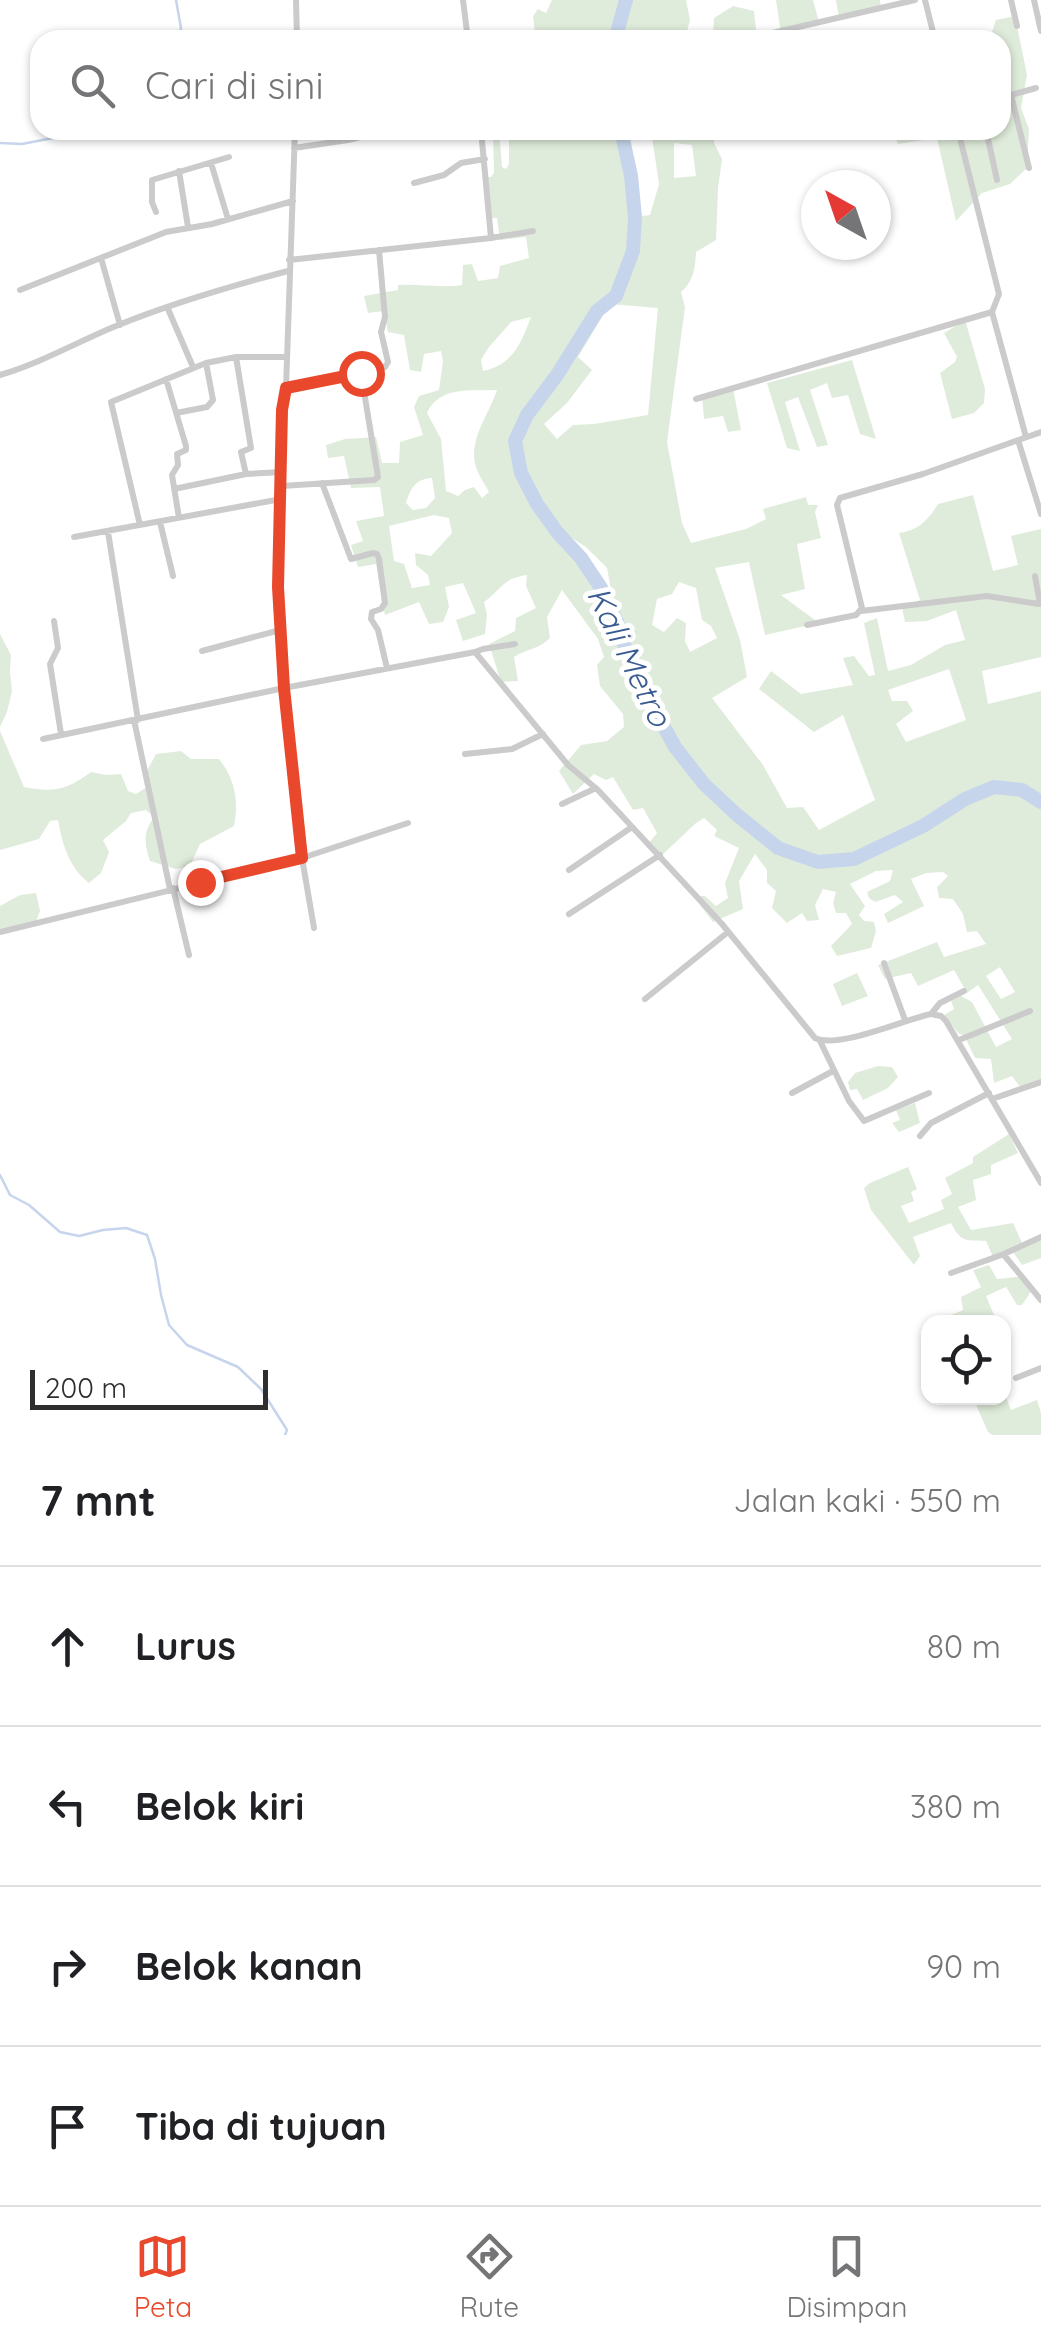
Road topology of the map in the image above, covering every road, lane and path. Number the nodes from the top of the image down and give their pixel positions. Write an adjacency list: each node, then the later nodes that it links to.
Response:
1 (296, 0): 8 (street)
2 (464, 0): 9 (street)
3 (914, 0): 10 (street)
4 (925, 0): 11 (street)
5 (1011, 0): 7 (street)
6 (1034, 0): 12 (street)
7 (1017, 26)
8 (297, 30)
9 (467, 30)
10 (785, 30)
11 (932, 30)
12 (1041, 31)
13 (1036, 88): 14 (street)
14 (1011, 95): 24 (street)
15 (294, 140): 20 (street)
16 (338, 140): 20 (street)
17 (482, 140): 22 (street)
18 (961, 140): 40 (street)
19 (988, 140): 26 (street)
20 (294, 148): 28 (street)
21 (229, 157): 23 (street)
22 (485, 158): 27 (street); 33 (street)
23 (210, 162): 25 (street); 30 (street)
24 (1029, 168)
25 (179, 171): 29 (street); 31 (street)
26 (998, 180)
27 (414, 183)
28 (293, 201): 30 (street); 36 (street)
29 (156, 212)
30 (228, 219): 31 (street)
31 (188, 227): 35 (street)
32 (532, 231): 33 (street)
33 (491, 238): 34 (street)
34 (378, 250): 36 (street); 46 (street)
35 (101, 258): 38 (street); 41 (street)
36 (289, 260): 37 (street)
37 (288, 271): 39 (street); 43 (street)
38 (20, 290)
39 (168, 308): 41 (street); 45 (street)
40 (992, 312): 50 (street); 53 (street)
41 (120, 324): 47 (street)
42 (236, 357): 43 (street); 44 (street); 56 (street)
43 (286, 357): 49 (street)
44 (206, 363): 45 (street); 51 (street)
45 (194, 367): 48 (street)
46 (361, 373): 49 (street); 57 (street)
47 (0, 375)
48 (166, 379): 51 (street); 64 (street)
49 (286, 388): 55 (street)
50 (696, 399)
51 (176, 414): 59 (street)
52 (1041, 432): 53 (street)
53 (1026, 437): 54 (street)
54 (1018, 440): 61 (street); 70 (street)
55 (282, 472): 56 (street); 58 (street)
56 (246, 474): 59 (street)
57 (318, 484): 58 (street); 77 (street)
58 (282, 486): 60 (street)
59 (174, 489): 62 (street)
60 (280, 499): 62 (street); 73 (street)
61 (1041, 514)
62 (179, 518): 63 (street)
63 (160, 522): 64 (street); 67 (street)
64 (140, 525): 65 (street)
65 (108, 532): 66 (street); 79 (street)
66 (74, 537)
67 (173, 576)
68 (1036, 576): 69 (street)
69 (1040, 604): 70 (street)
70 (860, 612): 72 (street)
71 (54, 621): 80 (street)
72 (807, 625)
73 (280, 630): 75 (street); 78 (street)
74 (515, 644): 76 (street)
75 (202, 650)
76 (475, 652): 77 (street); 81 (street)
77 (385, 669): 78 (street)
78 (284, 688): 79 (street); 89 (street)
79 (136, 720): 80 (street); 91 (street)
80 (62, 734): 82 (street)
81 (543, 734): 83 (street); 84 (street)
82 (43, 739)
83 (465, 754)
84 (596, 788): 85 (street); 87 (street)
85 (562, 804)
86 (408, 823): 89 (street)
87 (632, 828): 88 (street); 90 (street)
88 (660, 855): 92 (street); 95 (street)
89 (302, 858): 91 (street); 93 (street)
90 (570, 870)
91 (171, 888): 94 (street); 96 (street)
92 (569, 914)
93 (314, 928)
94 (0, 932)
95 (728, 932): 99 (street); 104 (street)
96 (189, 955)
97 (884, 963): 102 (street)
98 (964, 991): 101 (street)
99 (644, 999)
100 (1030, 1011): 103 (street)
101 (931, 1014): 102 (street); 103 (street)
102 (905, 1020): 104 (street)
103 (959, 1040): 109 (street)
104 (820, 1041): 105 (street)
105 (833, 1071): 107 (street); 108 (street)
106 (1041, 1082): 109 (street)
107 (792, 1093)
108 (929, 1093)
109 (990, 1096): 110 (street); 111 (street)
110 (920, 1136)
111 (1041, 1184)
112 (1041, 1237): 113 (street)
113 (1004, 1254): 114 (street); 115 (street)
114 (951, 1273)
115 (1041, 1300)
116 (1041, 1368): 117 (street)
117 (1016, 1378)

